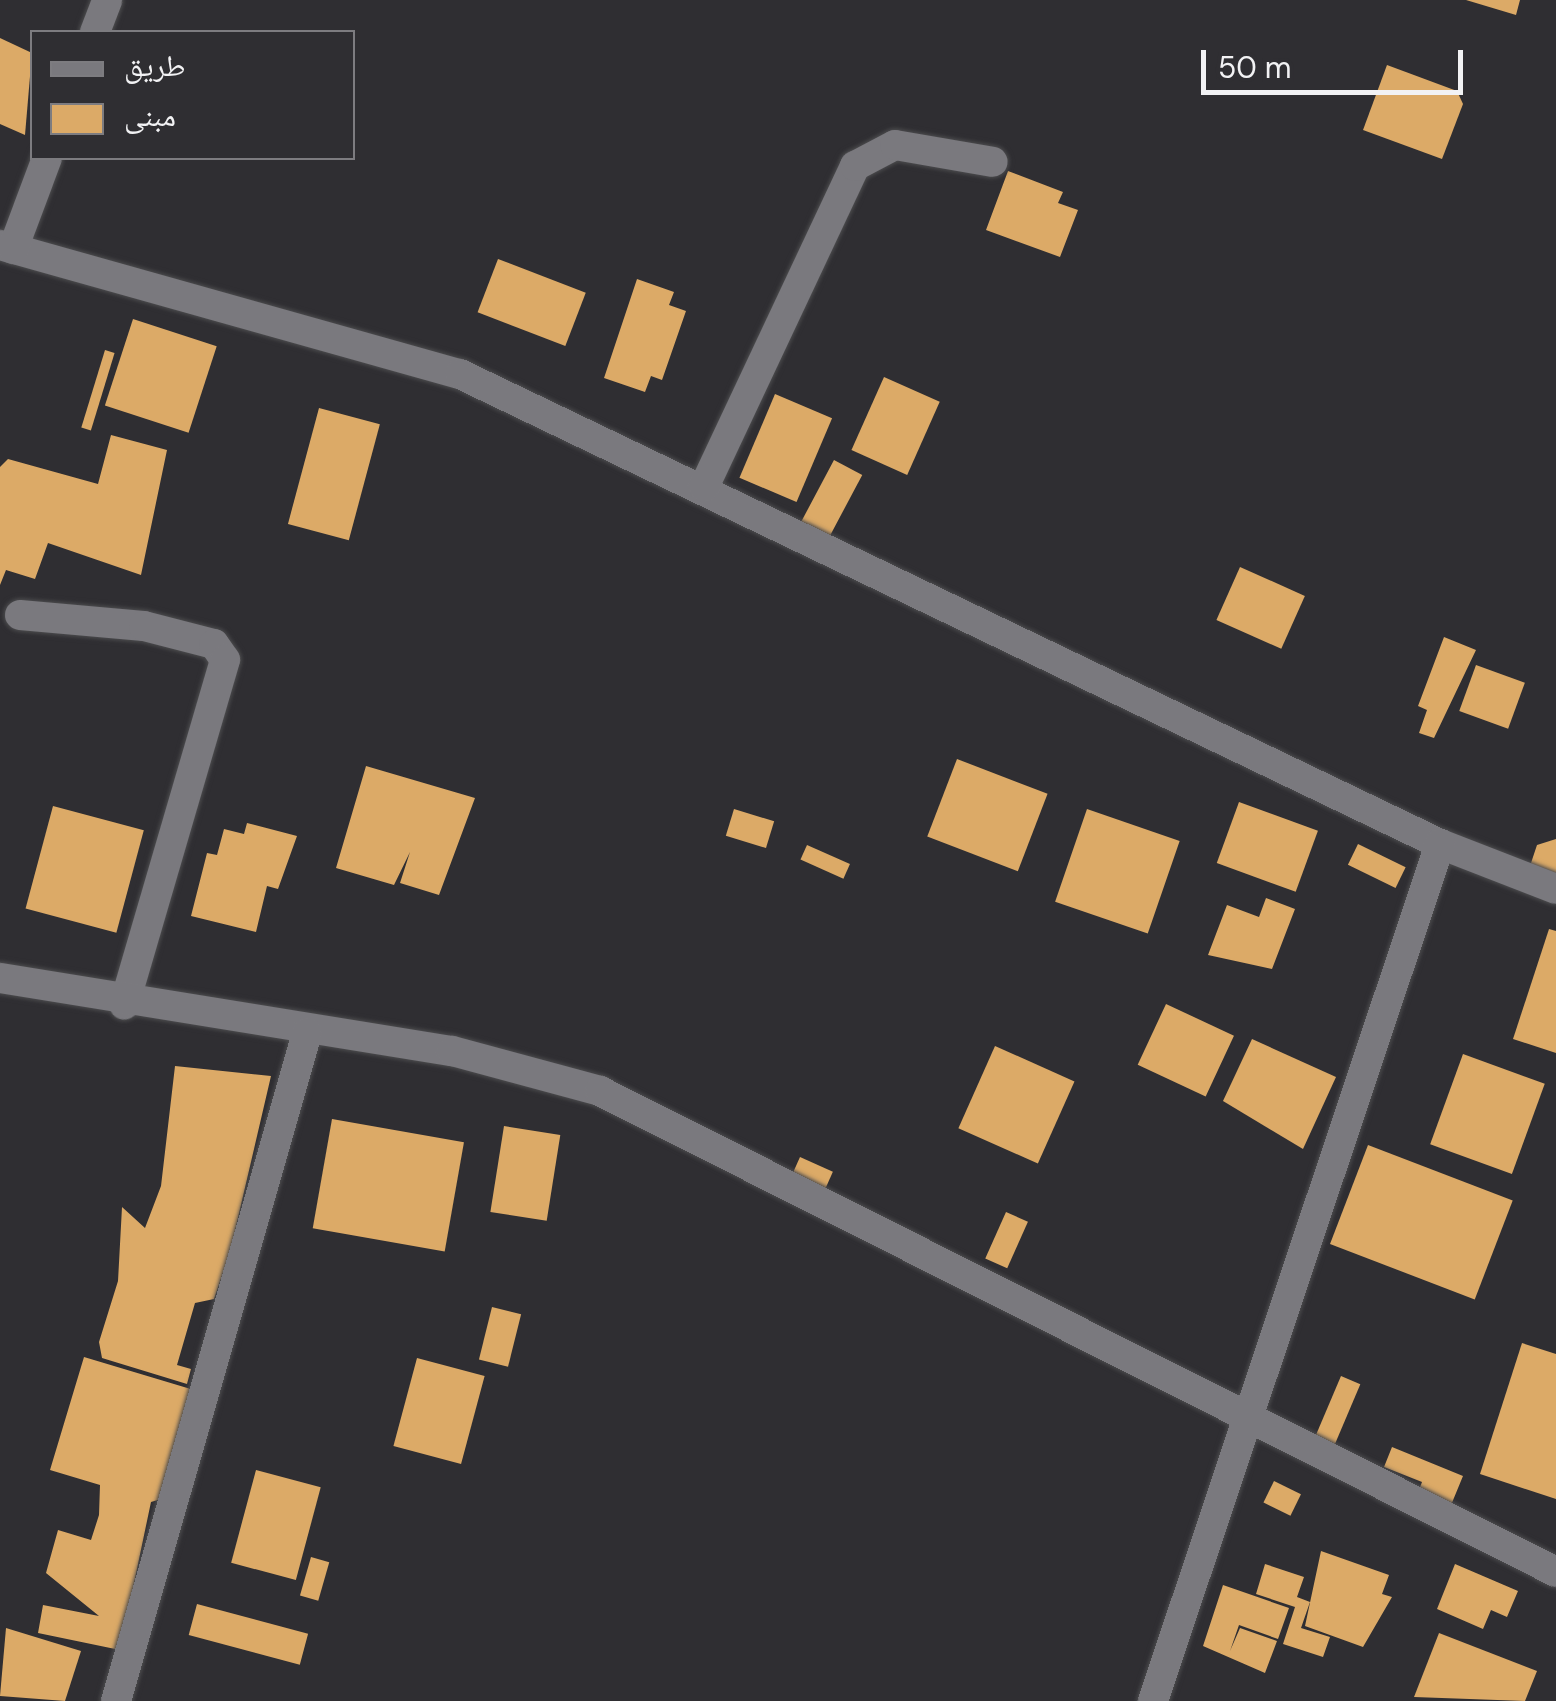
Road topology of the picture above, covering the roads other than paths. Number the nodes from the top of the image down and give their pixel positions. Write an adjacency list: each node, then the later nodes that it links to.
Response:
1 (107, 0): 2 (street)
2 (96, 30)
3 (47, 160): 5 (street)
4 (993, 162): 6 (street)
5 (6, 247): 6 (street)
6 (704, 487): 8 (street)
7 (20, 615): 11 (street)
8 (1440, 844): 9 (street); 13 (street)
9 (1556, 889)
10 (0, 978): 11 (street)
11 (124, 1006): 12 (street)
12 (307, 1033): 13 (street); 15 (street)
13 (1250, 1418): 14 (street); 16 (street)
14 (1556, 1572)
15 (116, 1701)
16 (1154, 1701)

